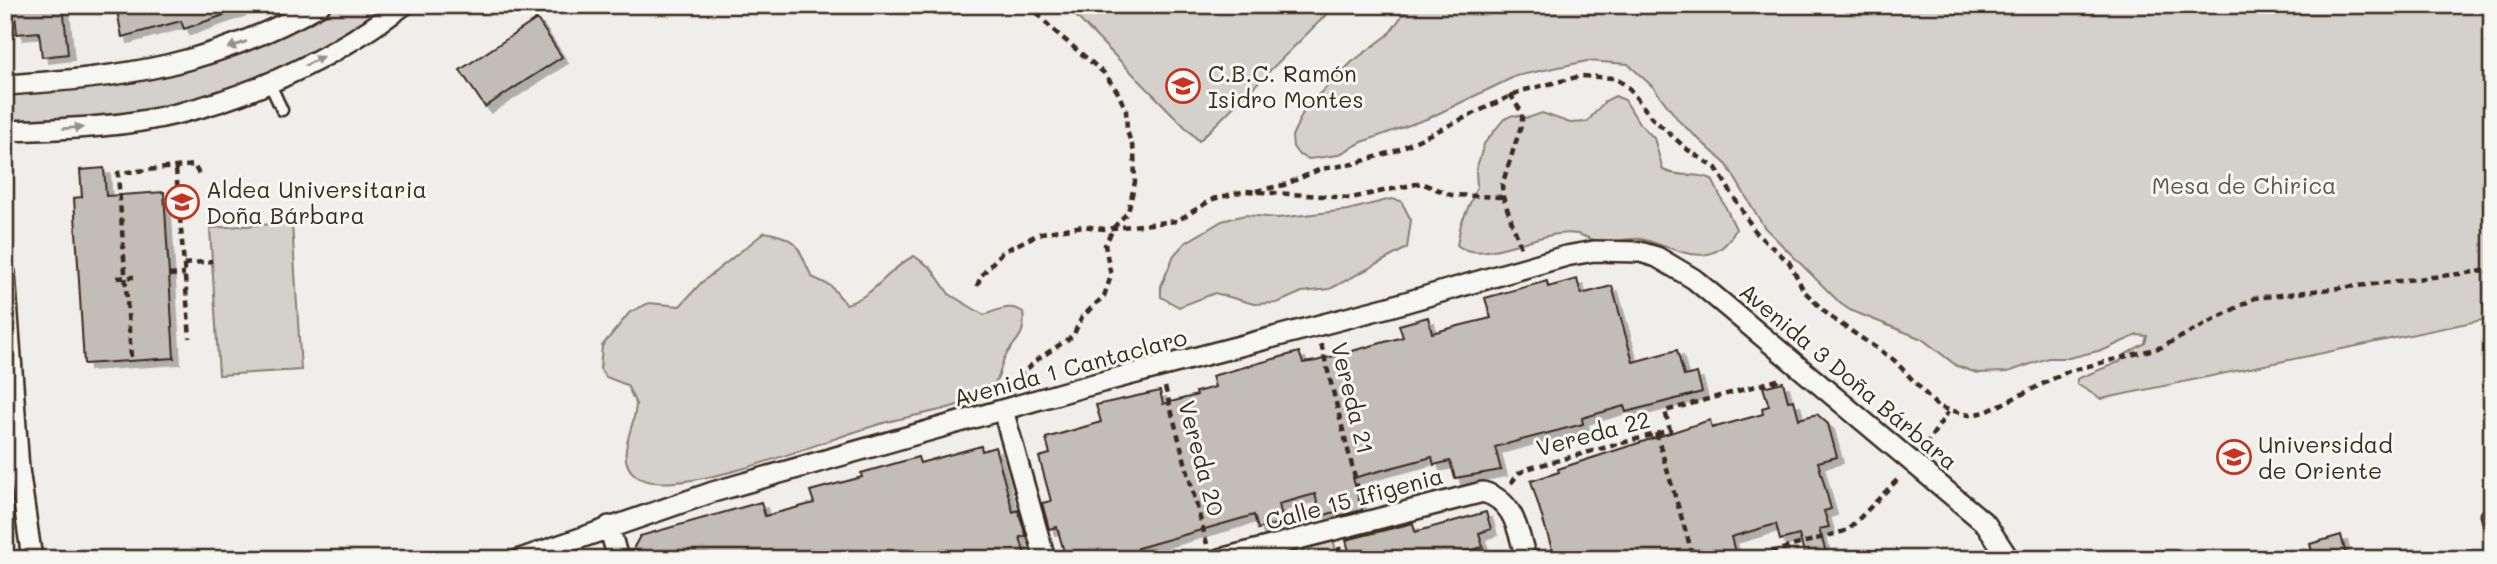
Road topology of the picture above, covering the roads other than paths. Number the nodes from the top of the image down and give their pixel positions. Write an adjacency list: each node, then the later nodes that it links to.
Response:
1 (320, 5): 4 (street, one-way to 4)
2 (404, 5): 3 (street, one-way to 2)
3 (269, 82): 5 (lane); 6 (street, one-way to 3)
4 (5, 85)
5 (282, 110)
6 (5, 131)
7 (1640, 253): 9 (street, Avenida 1 Cantaclaro); 20 (street, Avenida 3 Doña Bárbara)
8 (5, 273): 15 (street)
9 (1003, 410): 11 (street, Avenida 1 Cantaclaro); 18 (street)
10 (2492, 513): 12 (lane)
11 (609, 526): 16 (street, Avenida 1 Cantaclaro); 17 (street)
12 (2492, 533)
13 (1214, 552): 14 (street, Calle 15 Ifigenia)
14 (1259, 554): 19 (street, Calle 15 Ifigenia)
15 (32, 559)
16 (520, 559)
17 (618, 559)
18 (1045, 559)
19 (1526, 559)
20 (2009, 559)

